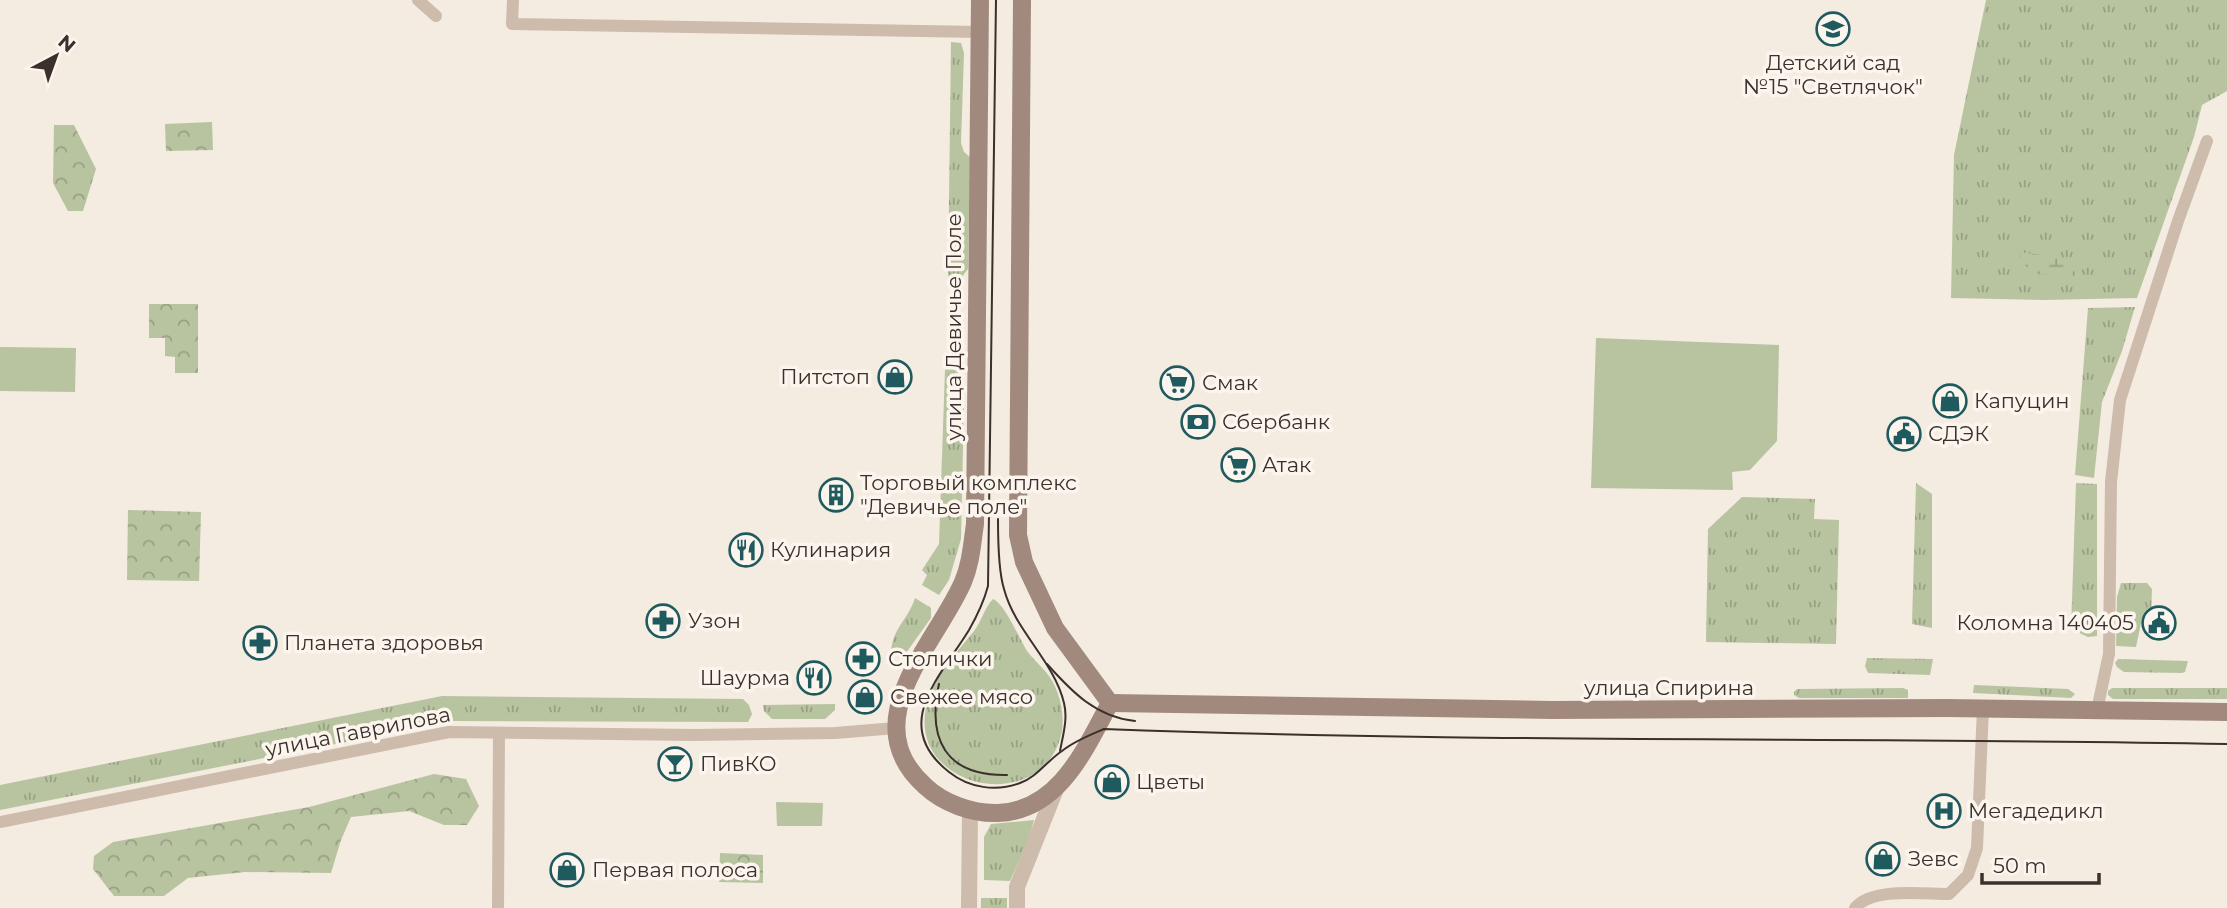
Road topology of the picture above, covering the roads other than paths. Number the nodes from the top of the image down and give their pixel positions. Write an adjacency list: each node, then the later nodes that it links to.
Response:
1 (418, 0): 5 (street)
2 (513, 0): 6 (street)
3 (980, 0): 6 (main road, улица Девичье Поле)
4 (1022, 0): 8 (main road)
5 (436, 16)
6 (979, 32): 12 (main road, улица Девичье Поле)
7 (2207, 141): 10 (street)
8 (1110, 704): 9 (main road, улица Спирина); 14 (main road)
9 (1983, 708): 10 (main road, улица Спирина); 20 (street)
10 (2096, 710): 11 (main road, улица Спирина)
11 (2227, 712)
12 (896, 728): 13 (street, улица Гаврилова); 15 (main road)
13 (499, 733): 16 (street, улица Гаврилова); 17 (street)
14 (1056, 789): 15 (main road); 19 (street)
15 (970, 810): 18 (street)
16 (0, 822)
17 (498, 908)
18 (969, 908)
19 (1017, 908)
20 (1855, 908)

